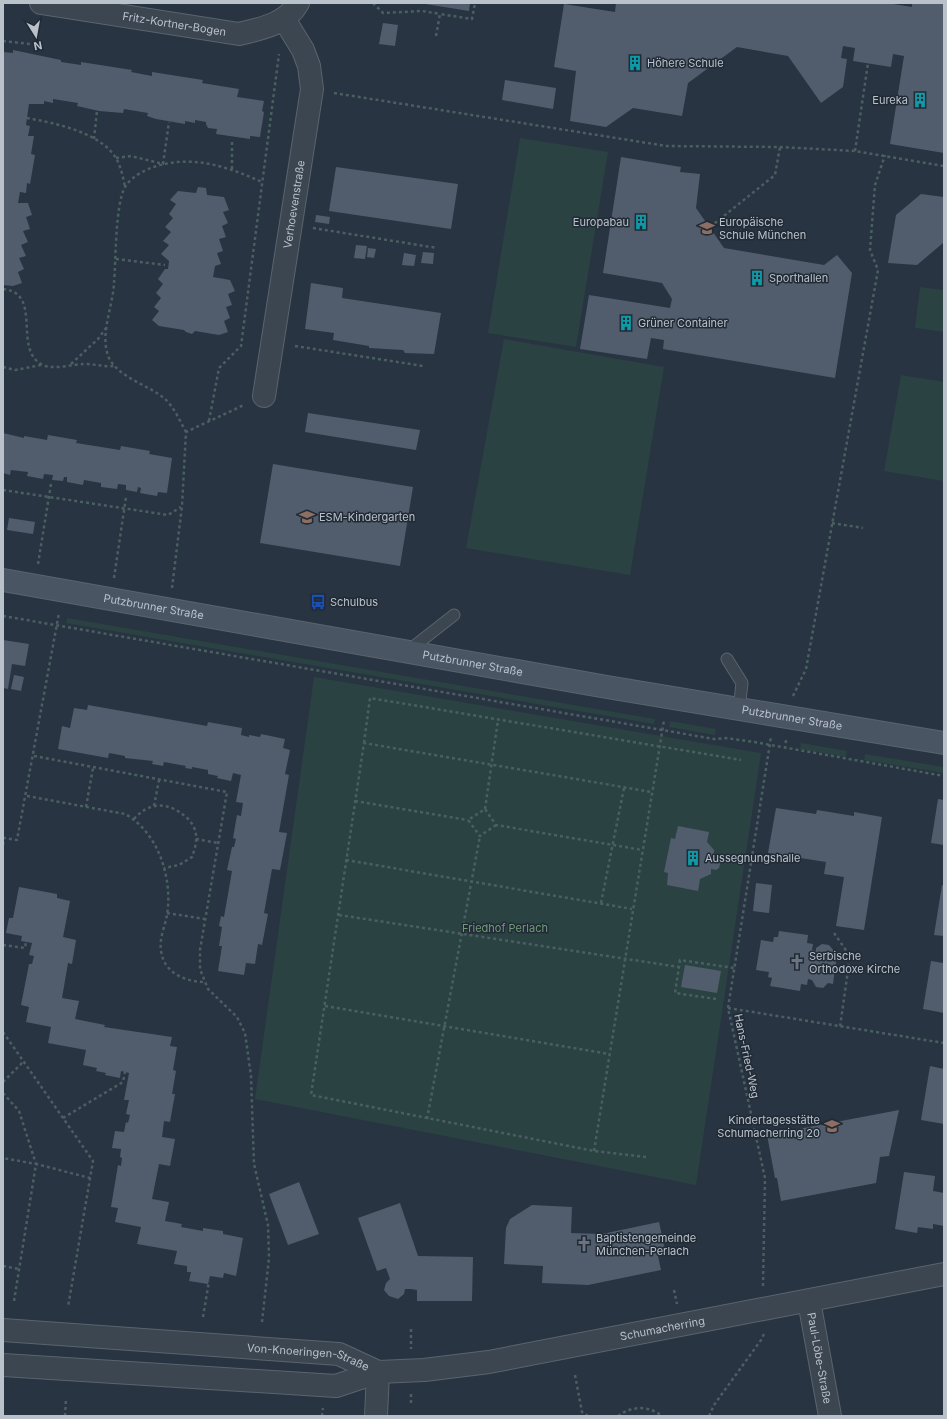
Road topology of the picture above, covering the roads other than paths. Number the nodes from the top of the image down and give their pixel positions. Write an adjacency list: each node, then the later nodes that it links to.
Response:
1 (41, 3): 2 (street, Fritz-Kortner-Bogen)
2 (291, 19): 3 (street, Verhoevenstraße)
3 (264, 396)
4 (3, 580): 6 (main road, Putzbrunner Straße)
5 (454, 615): 6 (lane)
6 (407, 651): 8 (main road, Putzbrunner Straße)
7 (727, 659): 8 (lane)
8 (739, 709): 9 (main road, Putzbrunner Straße)
9 (944, 743)
10 (944, 1274): 11 (street, Schumacherring)
11 (808, 1301): 14 (street, Schumacherring); 16 (street, Paul-Löbe-Straße)
12 (3, 1330): 14 (street, Von-Knoeringen-Straße)
13 (3, 1365): 14 (street, Von-Knoeringen-Straße)
14 (378, 1372): 15 (street)
15 (376, 1416)
16 (830, 1416)

